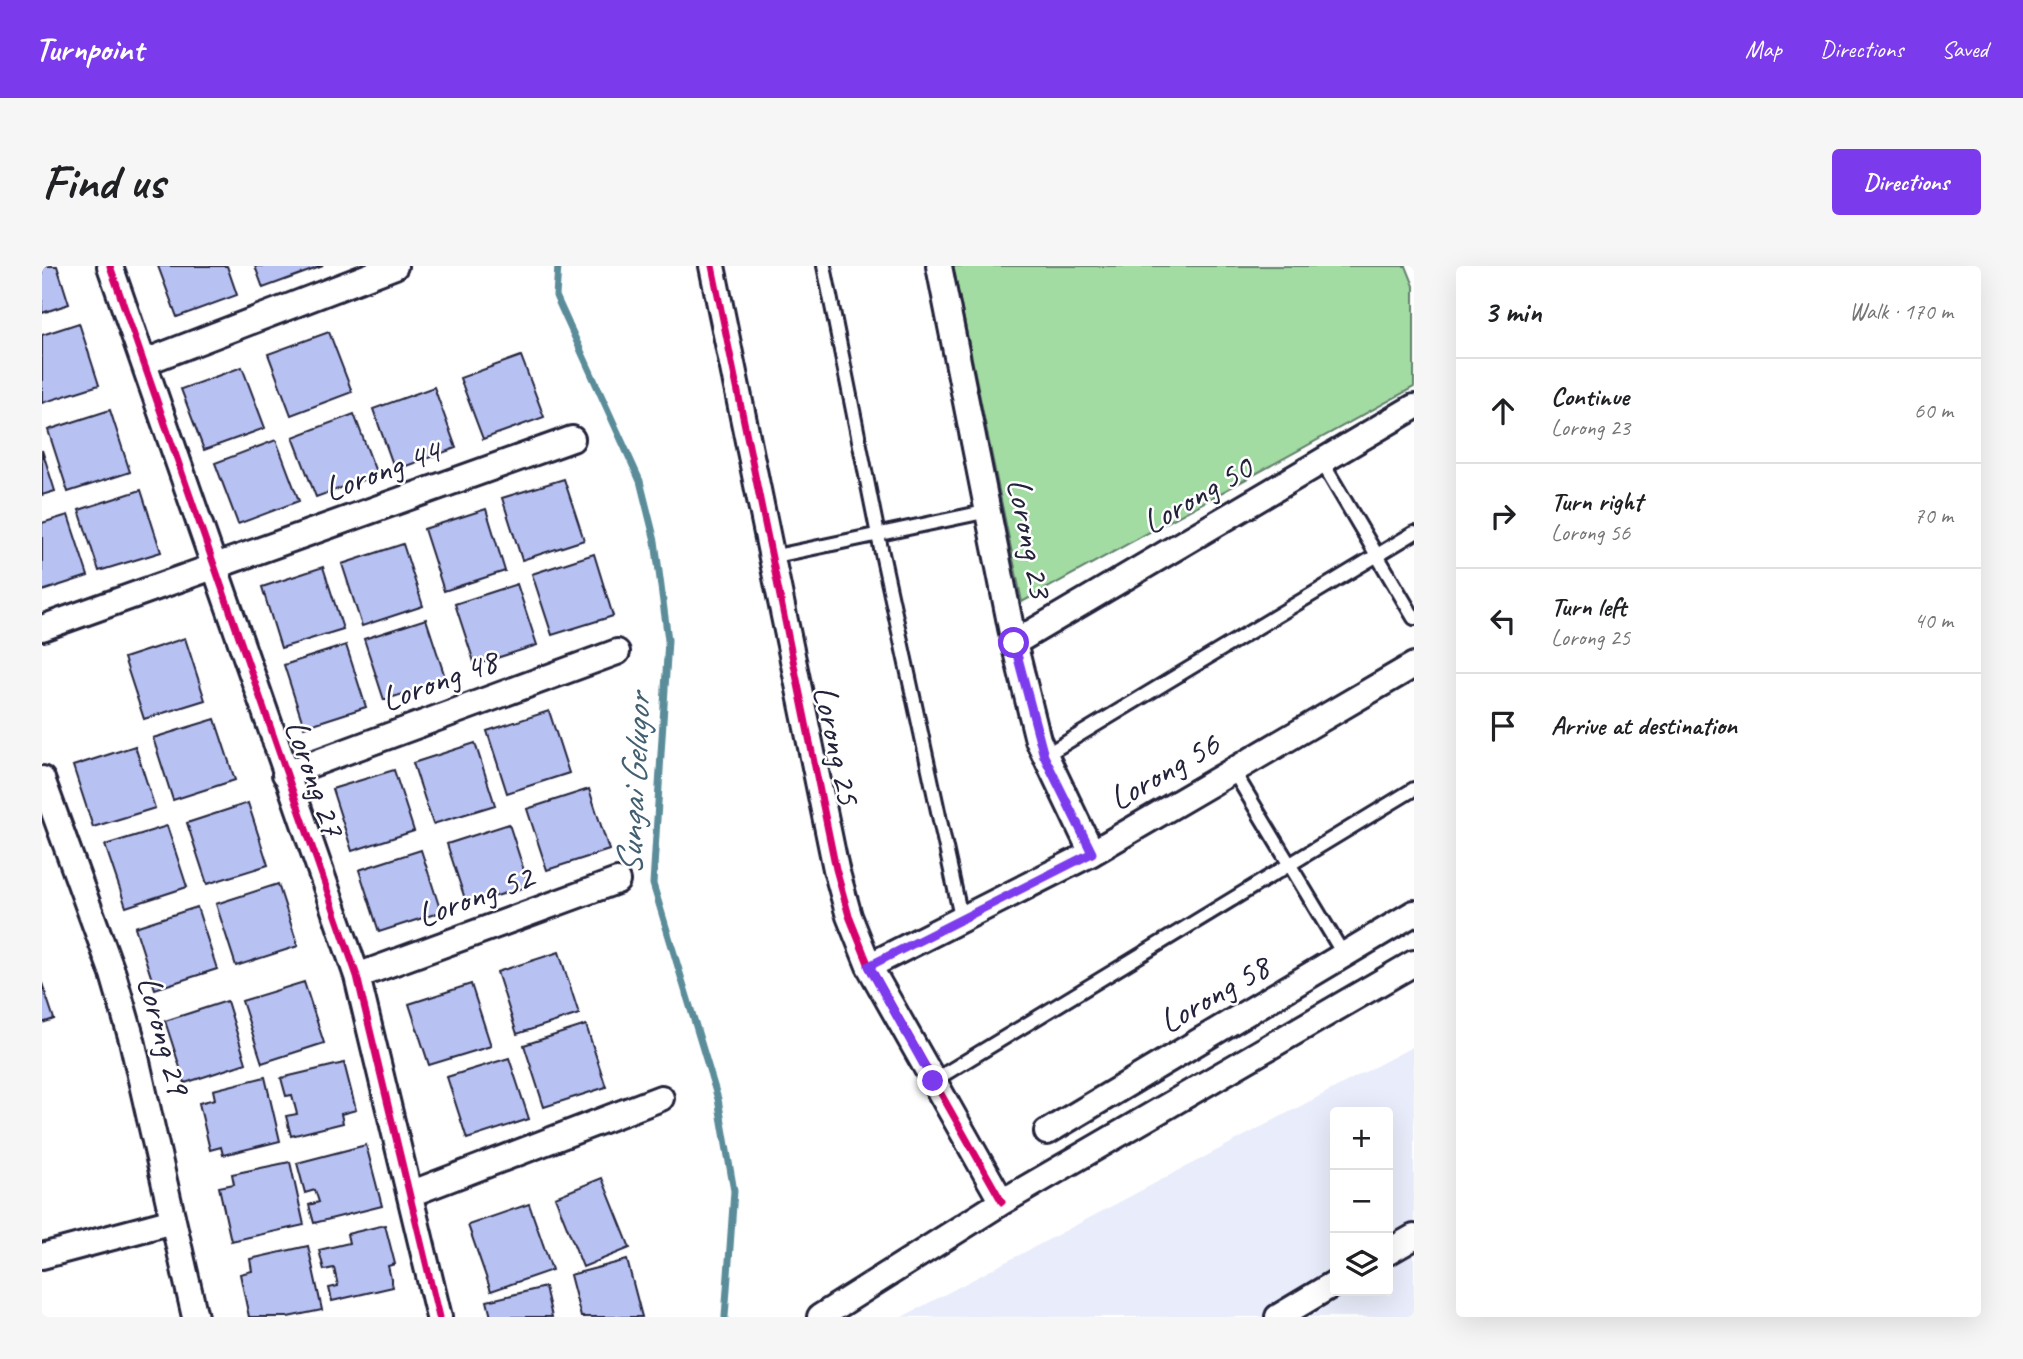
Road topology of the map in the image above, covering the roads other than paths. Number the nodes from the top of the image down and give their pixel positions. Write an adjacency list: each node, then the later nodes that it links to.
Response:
1 (110, 266): 6 (street, Lorong 27)
2 (395, 266): 6 (street)
3 (712, 266): 14 (street, Lorong 25)
4 (824, 266): 12 (lane)
5 (939, 266): 10 (street, Lorong 23)
6 (145, 362): 15 (street, Lorong 27)
7 (1414, 407): 9 (street, Lorong 50)
8 (572, 439): 15 (street, Lorong 44)
9 (1322, 462): 13 (lane); 18 (street, Lorong 50)
10 (989, 511): 12 (lane); 18 (street, Lorong 23)
11 (1414, 533): 13 (lane)
12 (878, 535): 14 (lane); 30 (lane)
13 (1376, 556): 16 (lane); 21 (lane)
14 (771, 558): 33 (street, Lorong 25)
15 (216, 566): 17 (street, Lorong 44); 23 (street, Lorong 27)
16 (1414, 618)
17 (42, 628)
18 (1014, 643): 21 (street, Lorong 23)
19 (617, 652): 23 (street, Lorong 48)
20 (1414, 665): 22 (street, Lorong 56)
21 (1044, 756): 26 (street, Lorong 23)
22 (1234, 772): 26 (street, Lorong 56); 27 (lane)
23 (285, 774): 34 (street, Lorong 27)
24 (42, 779): 43 (street, Lorong 29)
25 (1414, 789): 27 (lane)
26 (1092, 853): 30 (street, Lorong 56)
27 (1289, 863): 31 (lane); 36 (lane)
28 (617, 881): 34 (street, Lorong 52)
29 (1414, 914): 31 (street, Lorong 58)
30 (961, 917): 33 (street, Lorong 56)
31 (1345, 957): 35 (street); 37 (street, Lorong 58)
32 (1414, 963): 35 (street)
33 (869, 966): 36 (street, Lorong 25)
34 (357, 976): 41 (street, Lorong 27)
35 (1366, 992): 39 (street)
36 (933, 1081): 42 (street, Lorong 25)
37 (1130, 1083): 39 (street); 40 (street, Lorong 58)
38 (661, 1098): 41 (street)
39 (1150, 1117): 42 (street)
40 (1047, 1132)
41 (410, 1194): 49 (street, Lorong 27)
42 (1002, 1202): 50 (street)
43 (173, 1221): 46 (street); 48 (street, Lorong 29)
44 (1414, 1237): 45 (street)
45 (1393, 1249)
46 (42, 1256)
47 (1330, 1286): 51 (street)
48 (195, 1317)
49 (439, 1317)
50 (820, 1317)
51 (1278, 1317)

